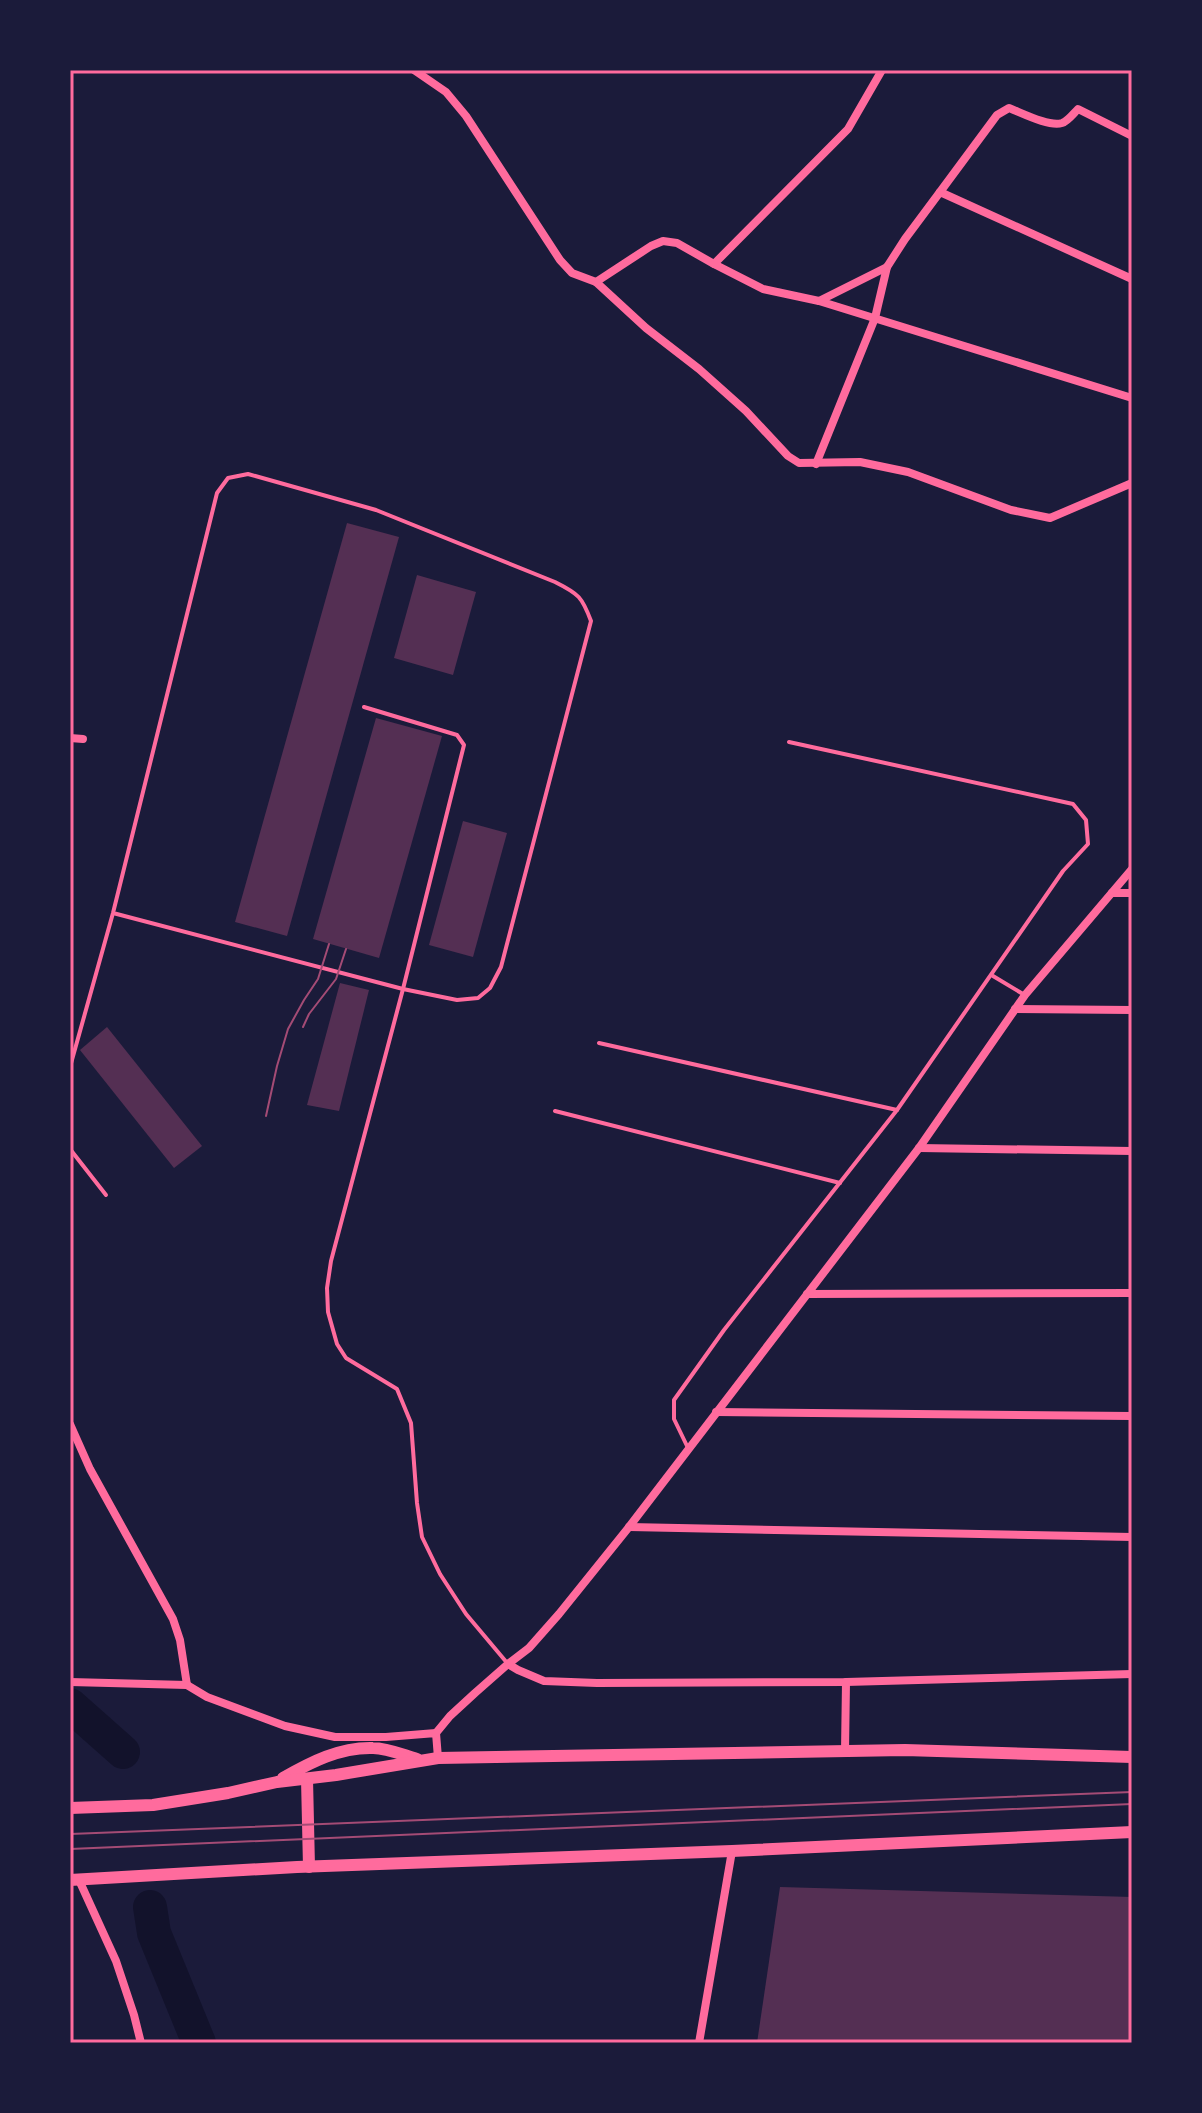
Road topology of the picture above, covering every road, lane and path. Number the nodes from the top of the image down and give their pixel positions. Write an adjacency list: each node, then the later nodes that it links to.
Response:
1 (414, 70): 8 (street)
2 (882, 70): 5 (street)
3 (1132, 136): 4 (street)
4 (940, 192): 6 (street); 7 (street)
5 (714, 264): 8 (street); 9 (street)
6 (887, 267): 9 (street); 10 (street)
7 (1132, 279)
8 (596, 282): 12 (street)
9 (819, 301): 10 (street)
10 (875, 318): 11 (street); 12 (street)
11 (1132, 398)
12 (816, 464): 13 (street)
13 (1132, 483)
14 (364, 707): 23 (lane)
15 (70, 738): 16 (street)
16 (83, 739)
17 (789, 742): 22 (lane)
18 (1132, 869): 19 (street)
19 (1112, 893): 20 (street); 24 (street)
20 (1132, 893)
21 (113, 913): 23 (lane); 23 (lane); 28 (lane)
22 (992, 975): 24 (lane); 29 (lane)
23 (403, 989): 44 (lane)
24 (1025, 995): 25 (street)
25 (1015, 1009): 26 (street); 31 (street)
26 (1132, 1010)
27 (599, 1043): 29 (lane)
28 (70, 1067)
29 (897, 1110): 34 (lane)
30 (555, 1111): 34 (lane)
31 (919, 1148): 33 (street); 37 (street)
32 (70, 1149): 35 (lane)
33 (1132, 1151)
34 (840, 1183): 41 (lane)
35 (106, 1195)
36 (1132, 1293): 37 (street)
37 (807, 1294): 38 (street)
38 (716, 1412): 39 (street); 41 (street)
39 (1132, 1416)
40 (70, 1424): 48 (street)
41 (688, 1448): 42 (street)
42 (629, 1527): 43 (street); 44 (street)
43 (1132, 1537)
44 (508, 1664): 47 (street); 49 (street)
45 (1132, 1674): 47 (street)
46 (70, 1682): 48 (street)
47 (846, 1682): 50 (street)
48 (187, 1685): 49 (street)
49 (436, 1733): 52 (street)
50 (845, 1751): 51 (main road); 52 (main road)
51 (1132, 1757)
52 (438, 1758): 53 (main road)
53 (422, 1760): 54 (main road); 55 (main road)
54 (307, 1779): 55 (main road); 59 (main road)
55 (277, 1782): 56 (main road)
56 (70, 1808)
57 (1132, 1832): 58 (main road)
58 (732, 1851): 59 (main road); 62 (street)
59 (309, 1867): 60 (main road)
60 (75, 1880): 61 (street)
61 (141, 2043)
62 (699, 2043)

